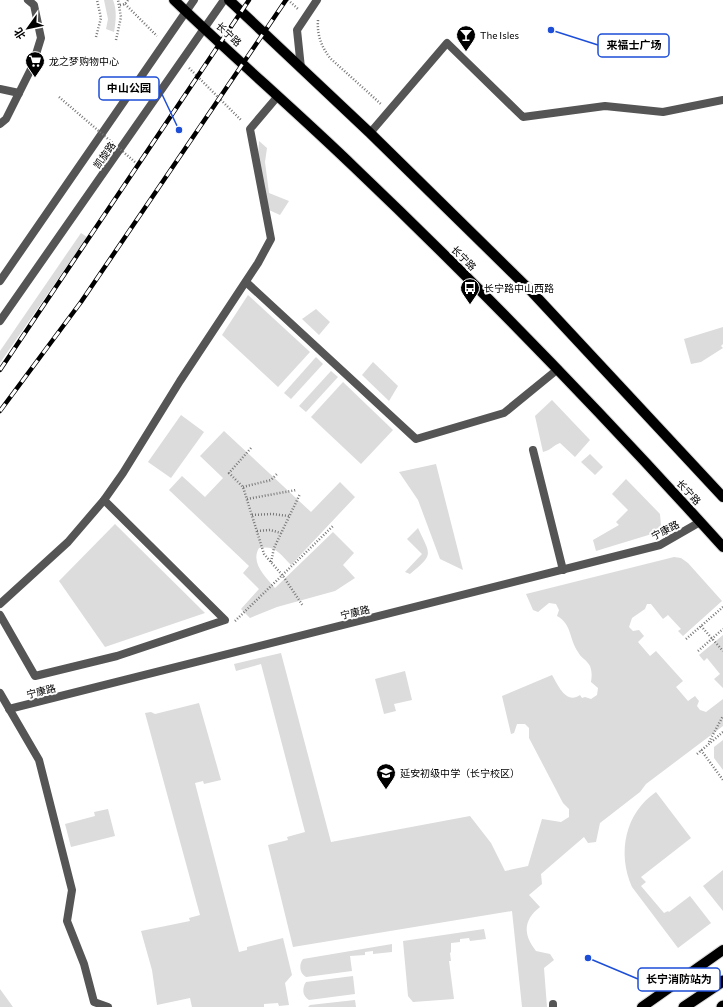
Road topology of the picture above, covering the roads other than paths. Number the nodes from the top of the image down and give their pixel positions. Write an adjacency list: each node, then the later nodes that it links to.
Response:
1 (28, 0): 11 (street)
2 (174, 0): 7 (main road, 长宁路)
3 (194, 0): 7 (street, 凯旋路)
4 (224, 0): 8 (street, 凯旋路)
5 (229, 0): 9 (main road)
6 (317, 0): 9 (street)
7 (186, 11): 8 (main road, 长宁路); 16 (street, 凯旋路)
8 (205, 28): 12 (main road, 长宁路); 18 (street, 凯旋路)
9 (301, 68): 15 (main road)
10 (0, 89): 11 (street)
11 (20, 93): 14 (street)
12 (278, 96): 17 (street); 19 (main road, 长宁路)
13 (723, 100): 15 (street)
14 (0, 124)
15 (370, 133): 21 (main road)
16 (0, 281)
17 (246, 282): 19 (street); 22 (street)
18 (0, 321)
19 (558, 369): 23 (main road, 长宁路)
20 (533, 450): 25 (street)
21 (723, 497)
22 (104, 500): 26 (street); 27 (street)
23 (700, 522): 24 (main road, 长宁路); 25 (street, 宁康路)
24 (723, 547)
25 (563, 570): 29 (street, 宁康路)
26 (0, 604)
27 (0, 615)
28 (0, 693): 29 (street)
29 (9, 709): 32 (street)
30 (723, 950): 33 (main road)
31 (723, 981): 34 (highway)
32 (108, 1007)
33 (642, 1007)
34 (684, 1007)

